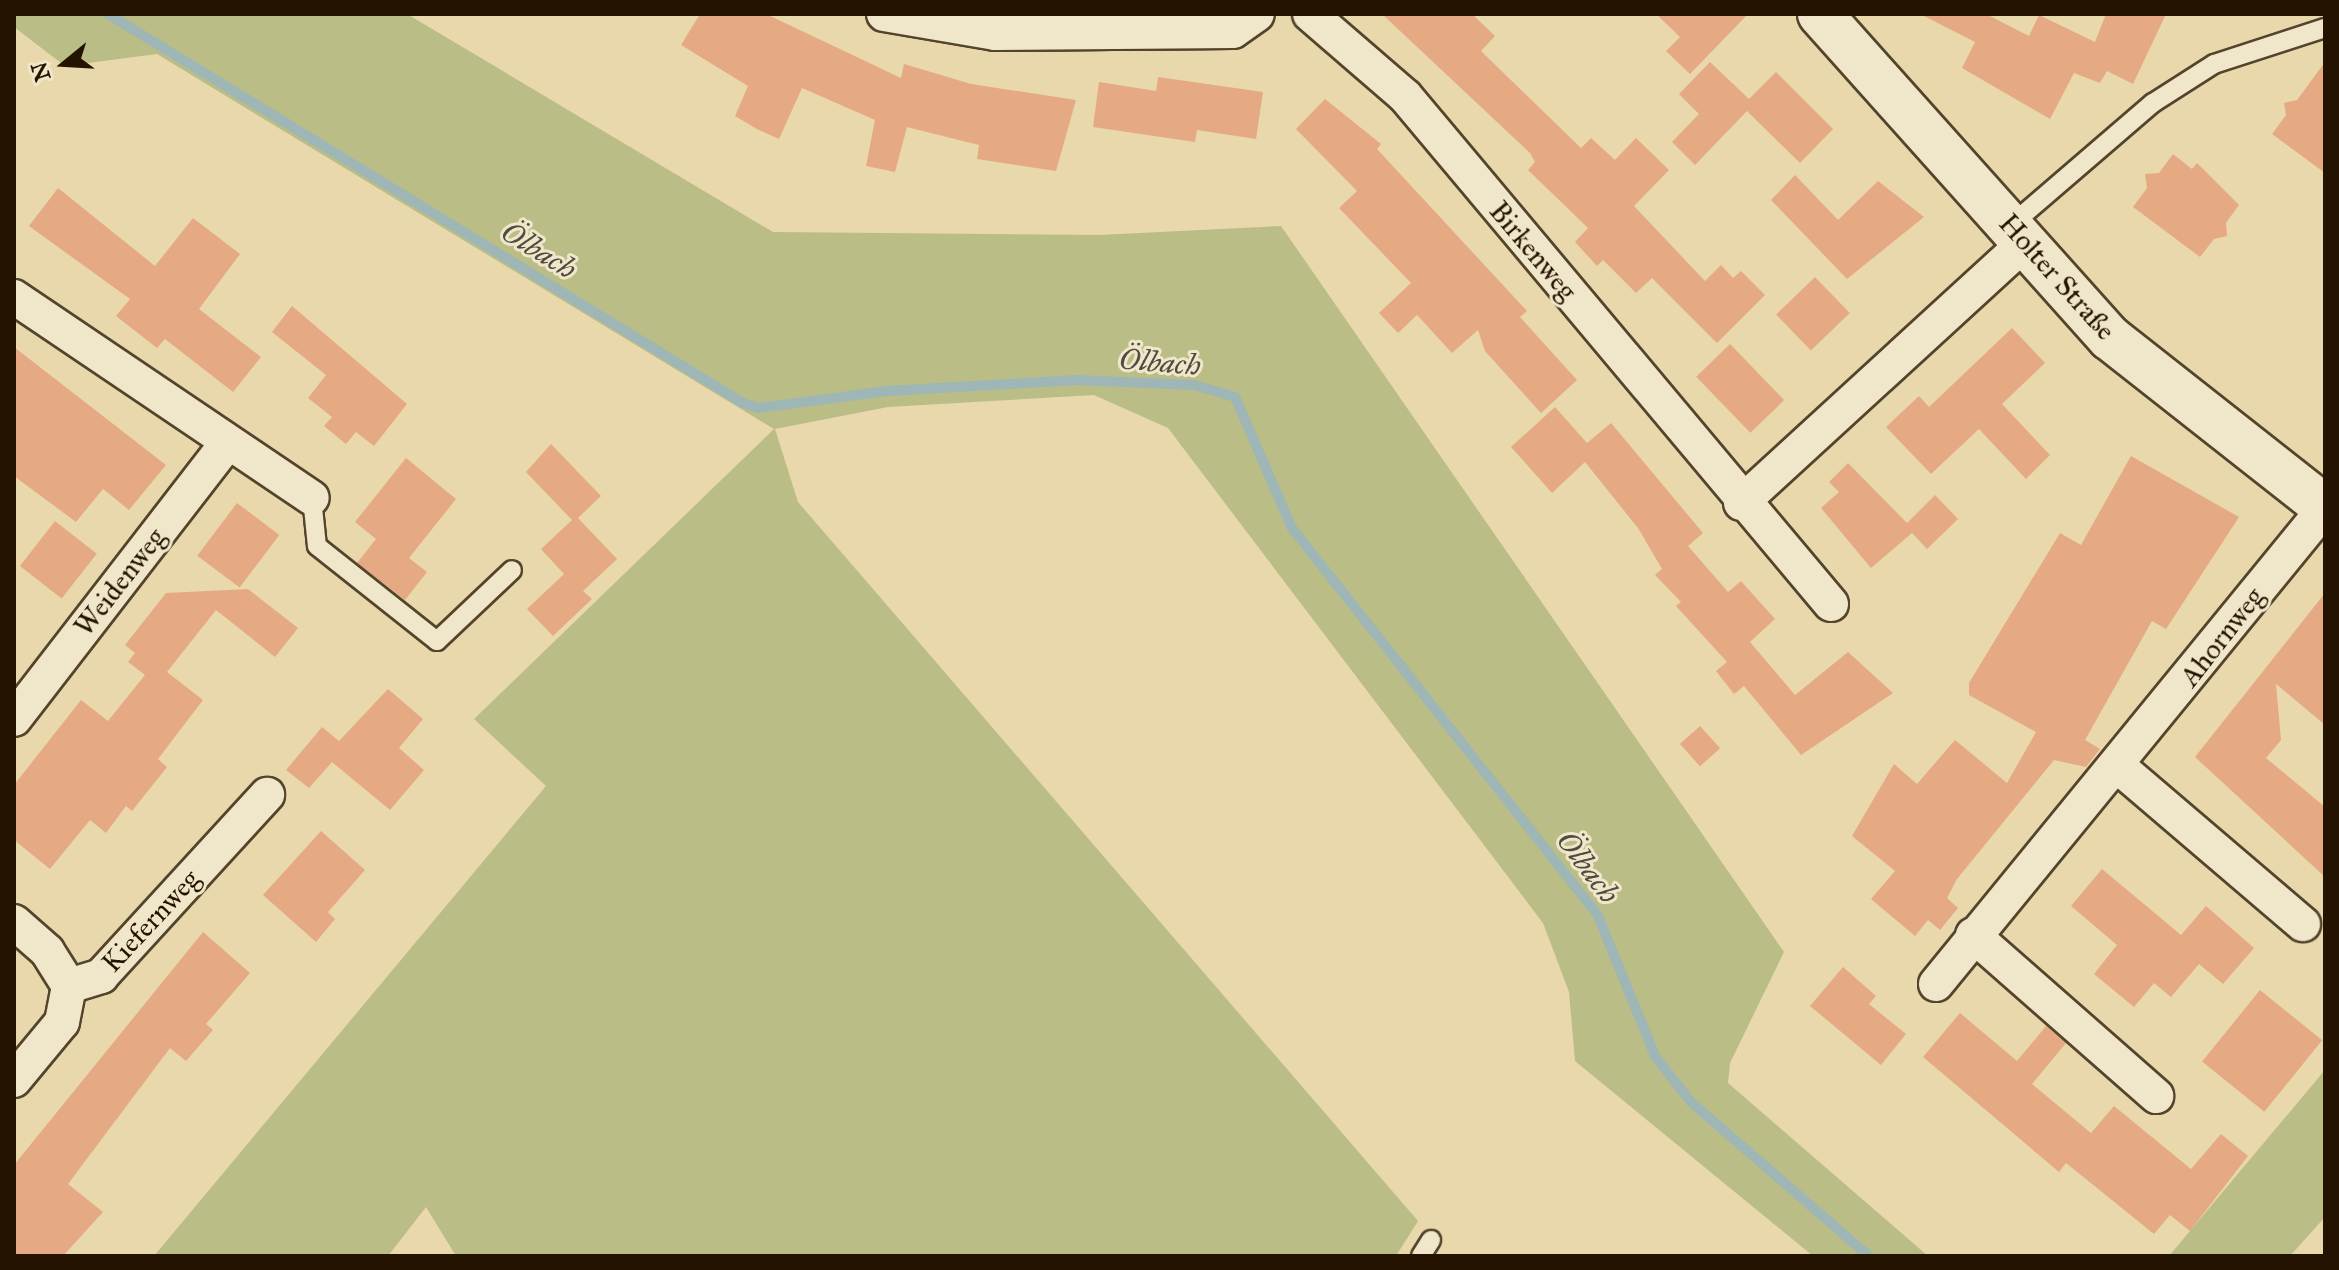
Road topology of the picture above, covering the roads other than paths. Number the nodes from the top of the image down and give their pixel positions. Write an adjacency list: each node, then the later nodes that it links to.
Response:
1 (884, 14): 2 (street)
2 (1257, 14)
3 (1310, 14): 10 (street, Birkenweg)
4 (1820, 14): 6 (street, Holter Straße)
5 (2325, 28): 6 (lane)
6 (2018, 234): 10 (street); 11 (street, Holter Straße)
7 (14, 297): 8 (street)
8 (226, 445): 9 (street); 14 (street, Weidenweg)
9 (312, 498): 12 (lane)
10 (1741, 503): 13 (street, Birkenweg)
11 (2325, 507): 15 (street, Ahornweg)
12 (512, 570)
13 (1831, 604)
14 (14, 719)
15 (2119, 767): 18 (street); 19 (street, Ahornweg)
16 (267, 795): 21 (street, Kiefernweg)
17 (14, 922): 21 (street)
18 (2303, 924)
19 (1973, 935): 20 (street, Ahornweg); 23 (street)
20 (1936, 984)
21 (69, 986): 22 (street, Kiefernweg)
22 (14, 1080)
23 (2156, 1096)
24 (1431, 1240): 25 (lane)
25 (1421, 1256)

